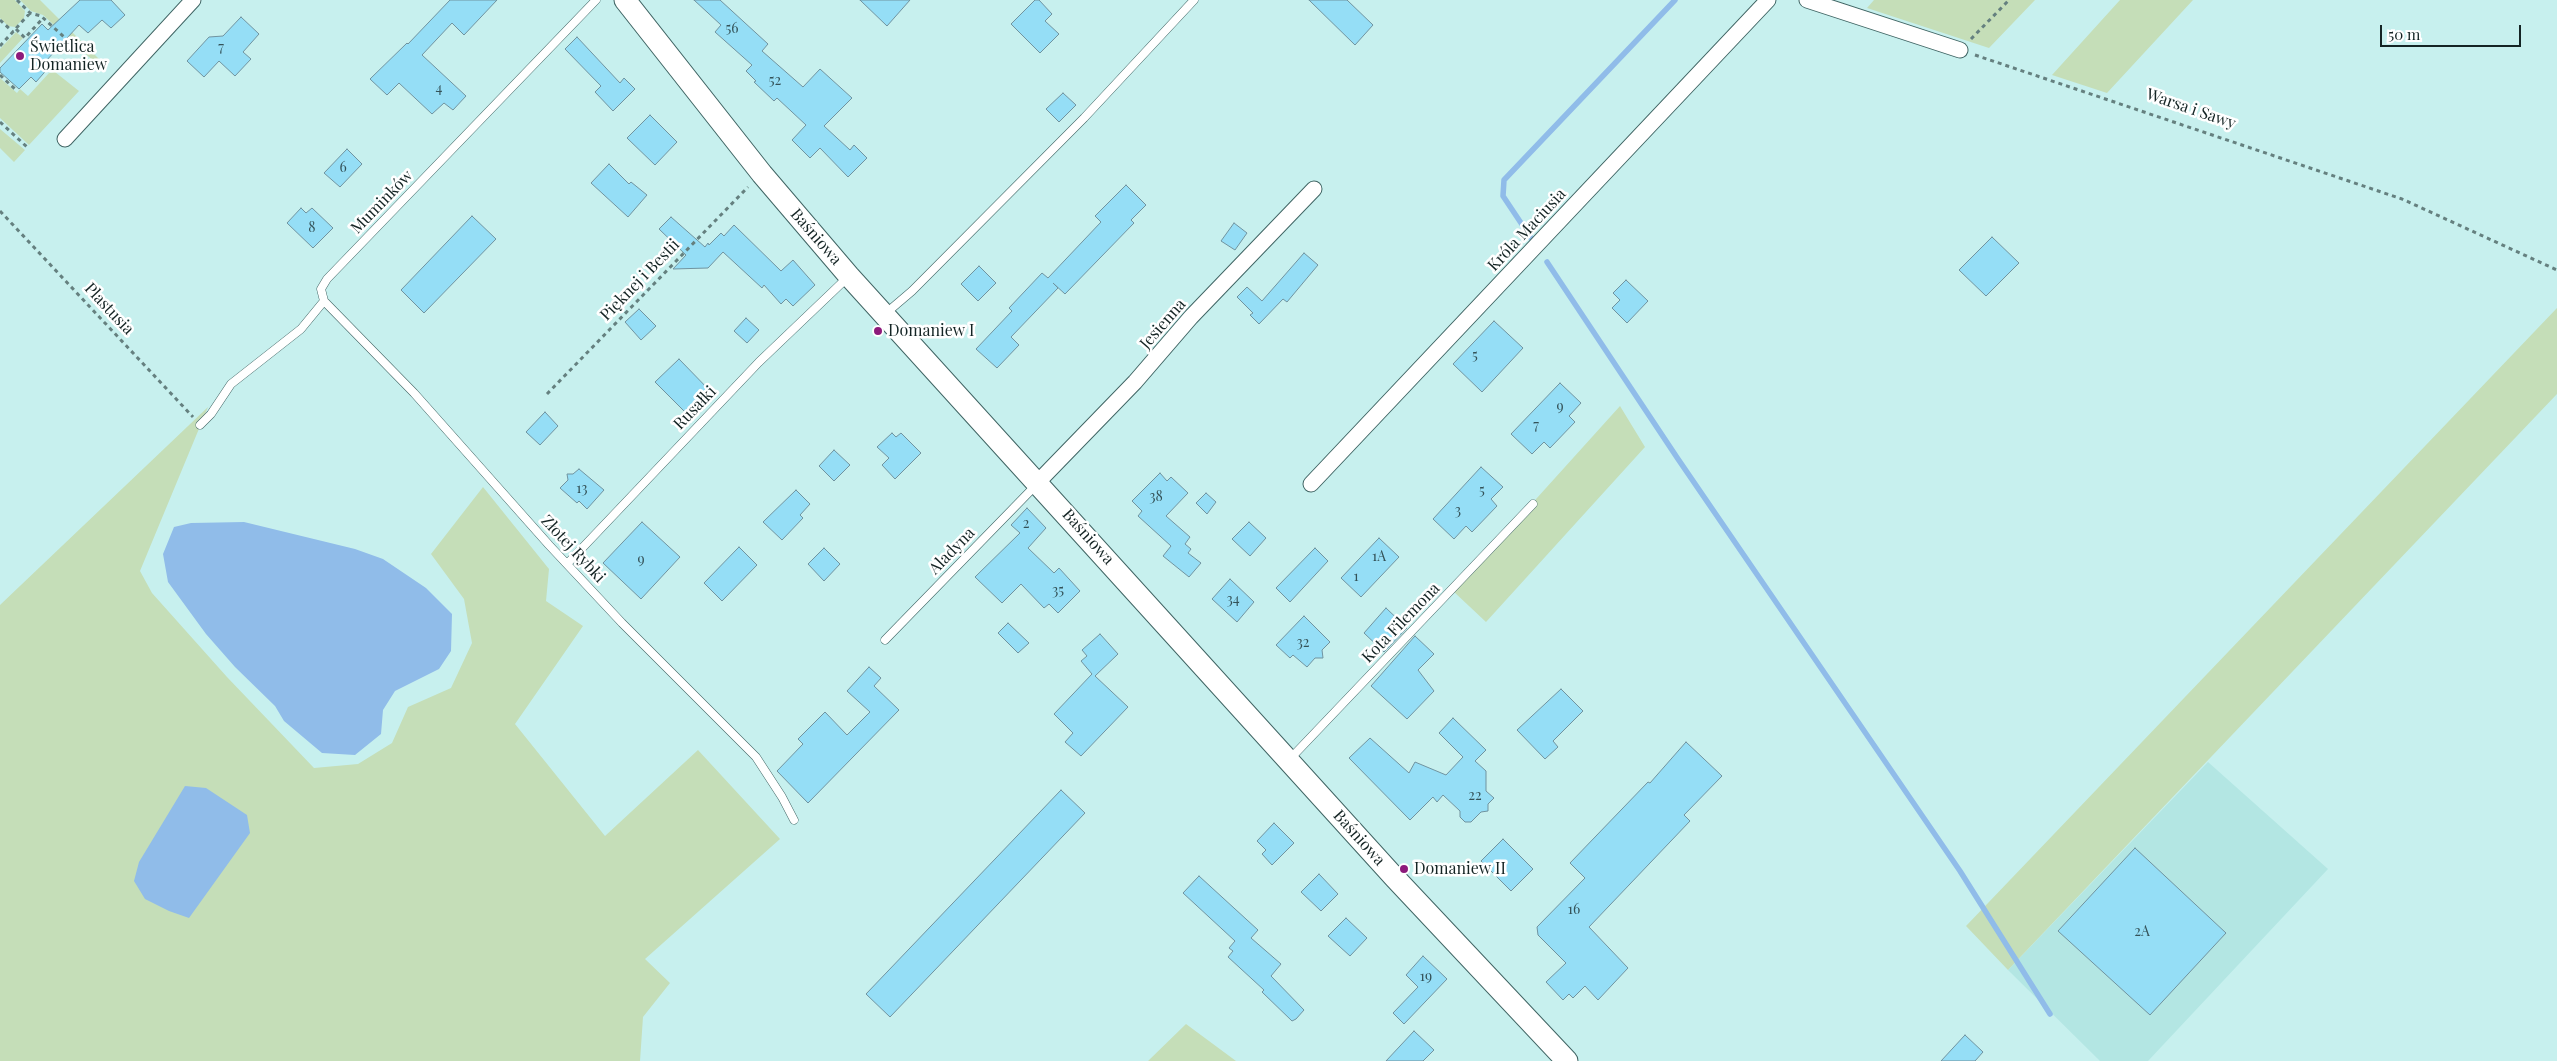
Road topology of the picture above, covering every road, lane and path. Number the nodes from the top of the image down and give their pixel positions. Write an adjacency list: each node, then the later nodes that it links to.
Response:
1 (17, 0): 9 (path)
2 (194, 0): 20 (street)
3 (596, 0): 27 (lane, Muminków)
4 (625, 0): 26 (main road, Baśniowa)
5 (1194, 0): 28 (lane)
6 (1768, 0): 32 (street, Króla Maciusia)
7 (1807, 0): 15 (street)
8 (2009, 0): 15 (path)
9 (30, 13): 10 (path); 12 (path)
10 (43, 18): 12 (path); 16 (path)
11 (0, 20): 13 (path)
12 (16, 29): 13 (path)
13 (13, 32): 14 (path)
14 (0, 46)
15 (1960, 50): 25 (path, Warsa i Sawy)
16 (73, 54)
17 (0, 75): 18 (path)
18 (17, 91)
19 (0, 122): 21 (path)
20 (65, 139)
21 (27, 147)
22 (752, 184): 29 (path, Pięknej i Bestii)
23 (1314, 189): 31 (street, Jesienna)
24 (0, 211): 30 (path, Plastusia)
25 (2557, 270)
26 (849, 276): 28 (main road, Baśniowa); 34 (lane, Rusałki)
27 (324, 301): 30 (lane); 34 (lane, Złotej Rybki)
28 (884, 314): 31 (main road, Baśniowa)
29 (547, 394)
30 (200, 425)
31 (1038, 482): 35 (lane, Aladyna); 36 (main road, Baśniowa)
32 (1311, 484)
33 (1533, 504): 36 (lane, Kota Filemona)
34 (567, 564): 37 (lane, Złotej Rybki)
35 (885, 640)
36 (1289, 760): 38 (main road, Baśniowa)
37 (794, 820)
38 (1567, 1061)

